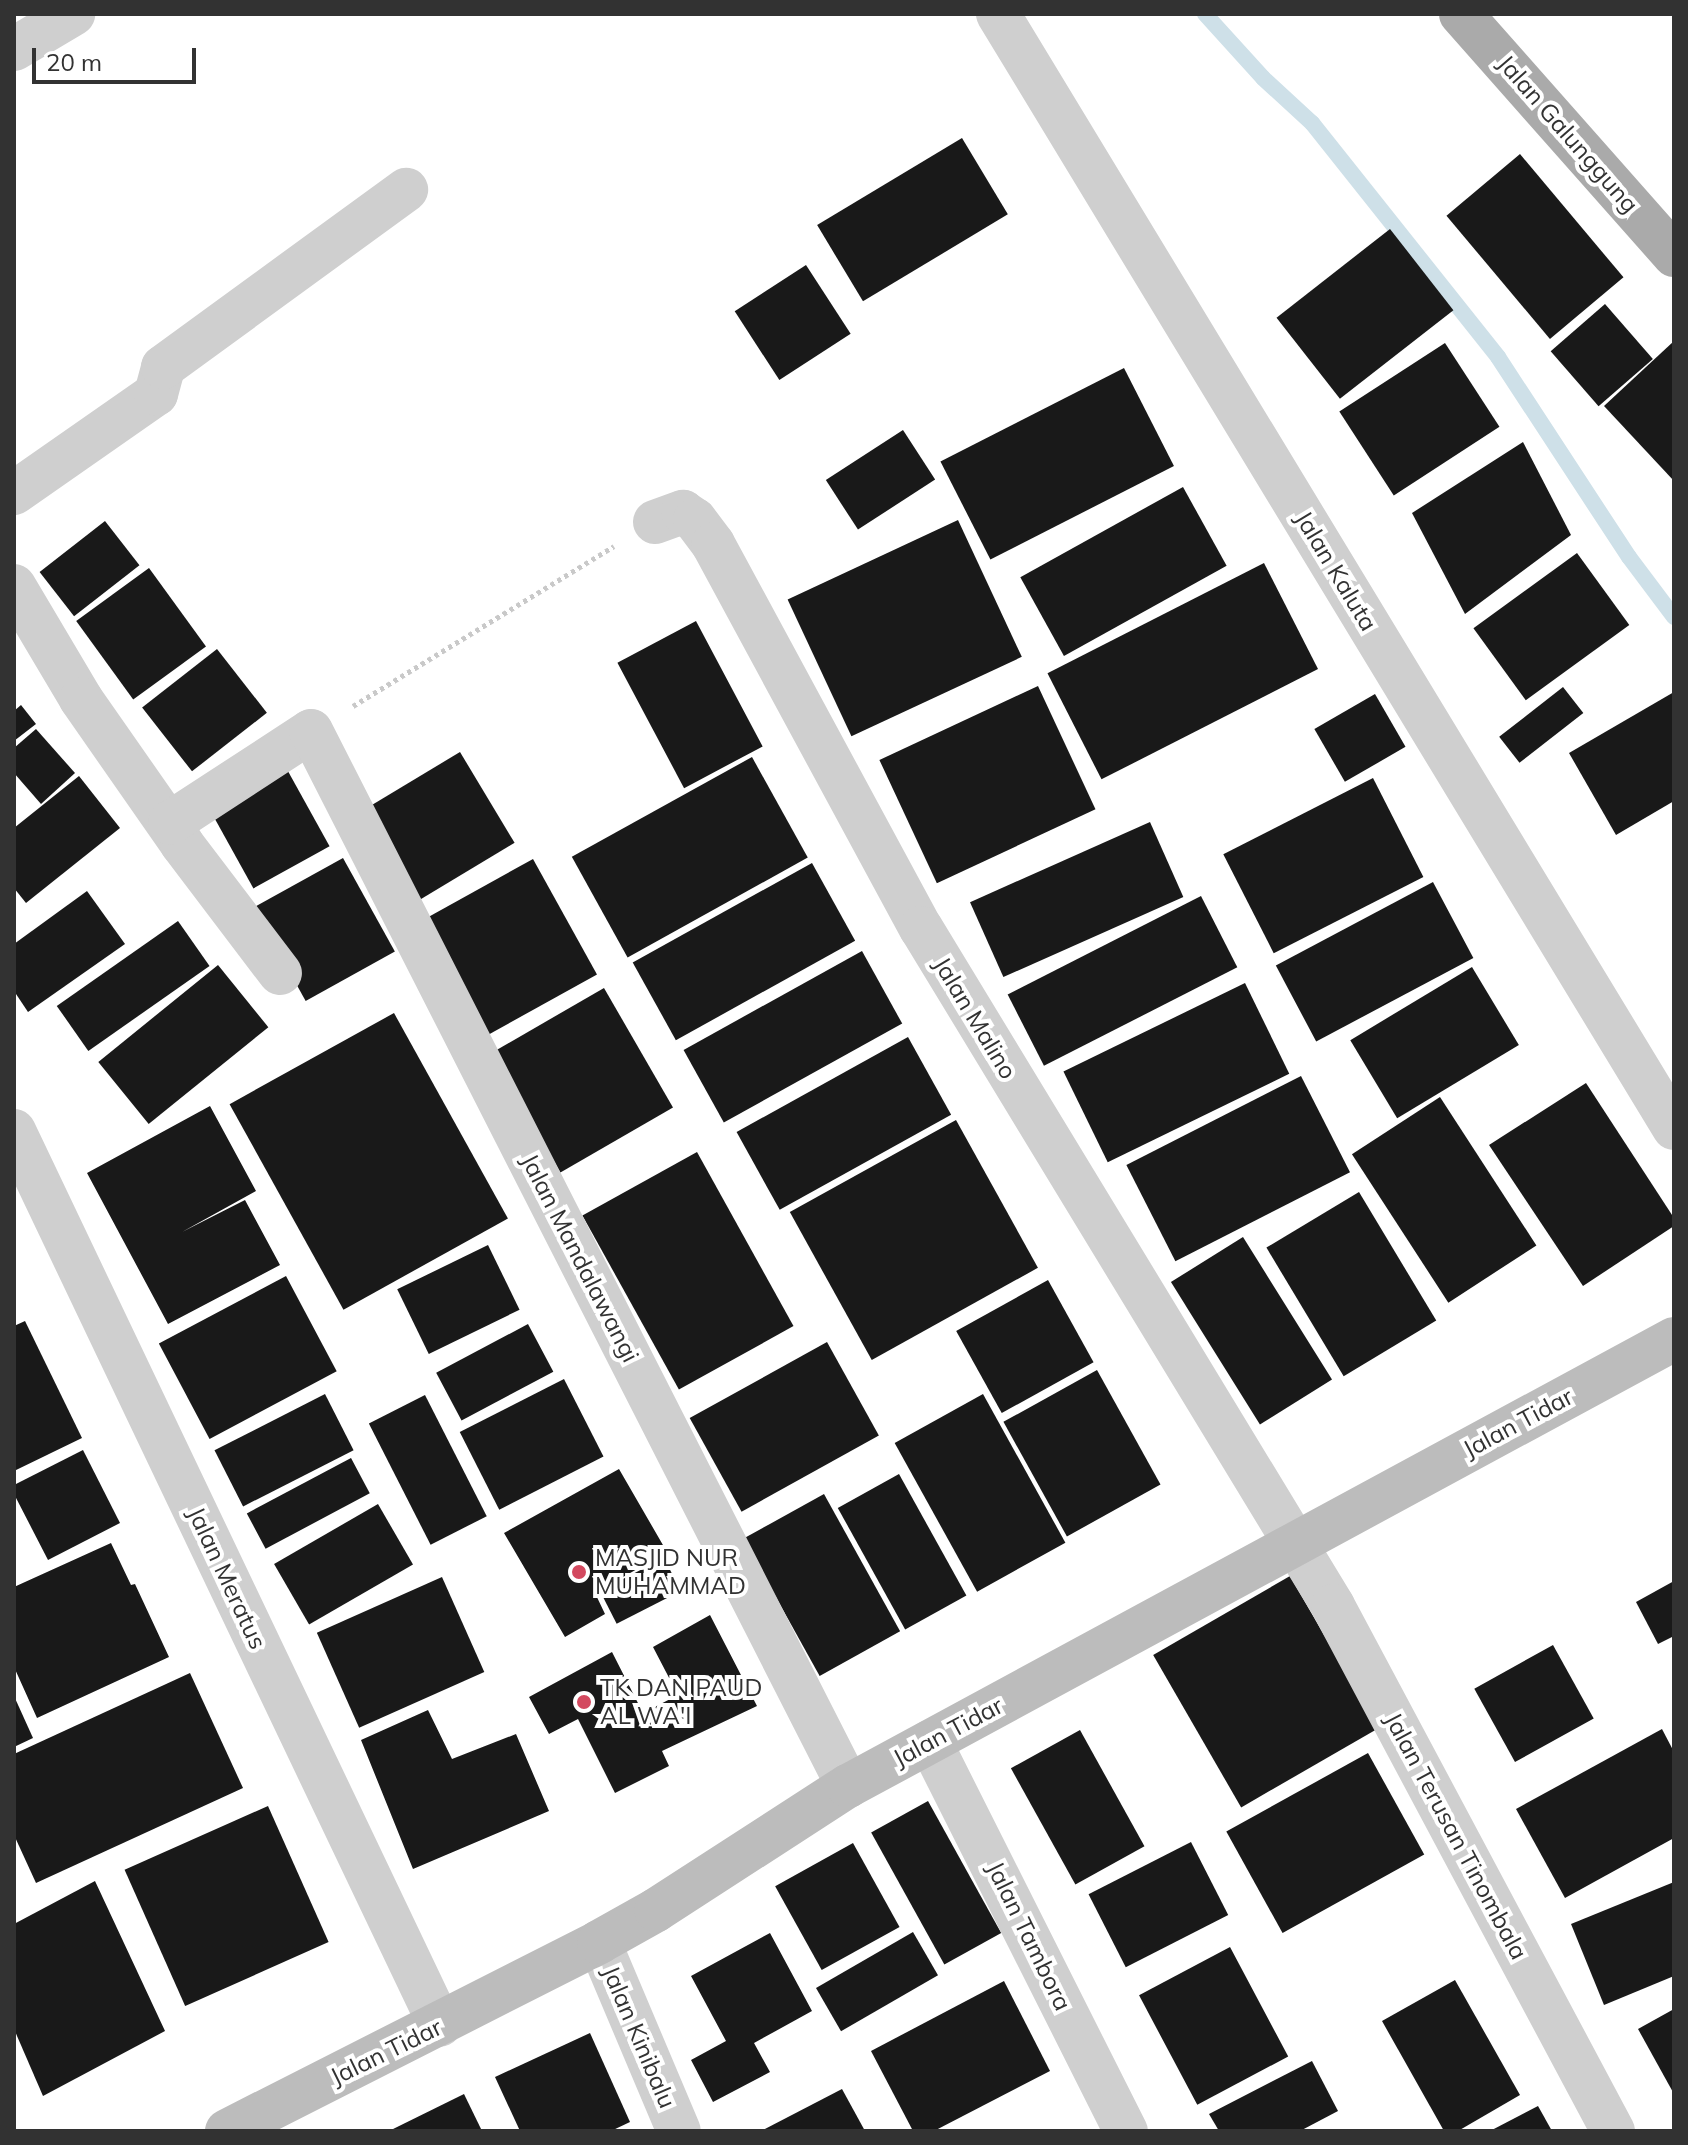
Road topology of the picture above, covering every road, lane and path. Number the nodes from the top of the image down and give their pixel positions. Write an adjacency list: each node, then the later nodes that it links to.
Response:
1 (73, 14): 4 (street)
2 (998, 14): 13 (street, Jalan Kaluta)
3 (1461, 14): 6 (main road, Jalan Galunggung)
4 (14, 49)
5 (406, 190): 7 (street)
6 (1674, 255)
7 (14, 493)
8 (655, 522): 10 (path); 16 (street, Jalan Malino)
9 (14, 586): 11 (street)
10 (311, 731): 11 (street); 18 (street, Jalan Mandalawangi)
11 (170, 823): 12 (street)
12 (280, 973)
13 (1674, 1128)
14 (14, 1131): 20 (street, Jalan Meratus)
15 (1674, 1339): 16 (main road, Jalan Tidar)
16 (1295, 1543): 17 (main road, Jalan Tidar); 24 (street, Jalan Terusan Tinombala)
17 (930, 1742): 18 (main road, Jalan Tidar); 23 (street, Jalan Tambora)
18 (848, 1786): 19 (main road, Jalan Tidar)
19 (599, 1942): 20 (main road, Jalan Tidar); 22 (street, Jalan Kinibalu)
20 (440, 2025): 21 (main road, Jalan Tidar)
21 (227, 2131)
22 (679, 2131)
23 (1126, 2131)
24 (1613, 2131)

